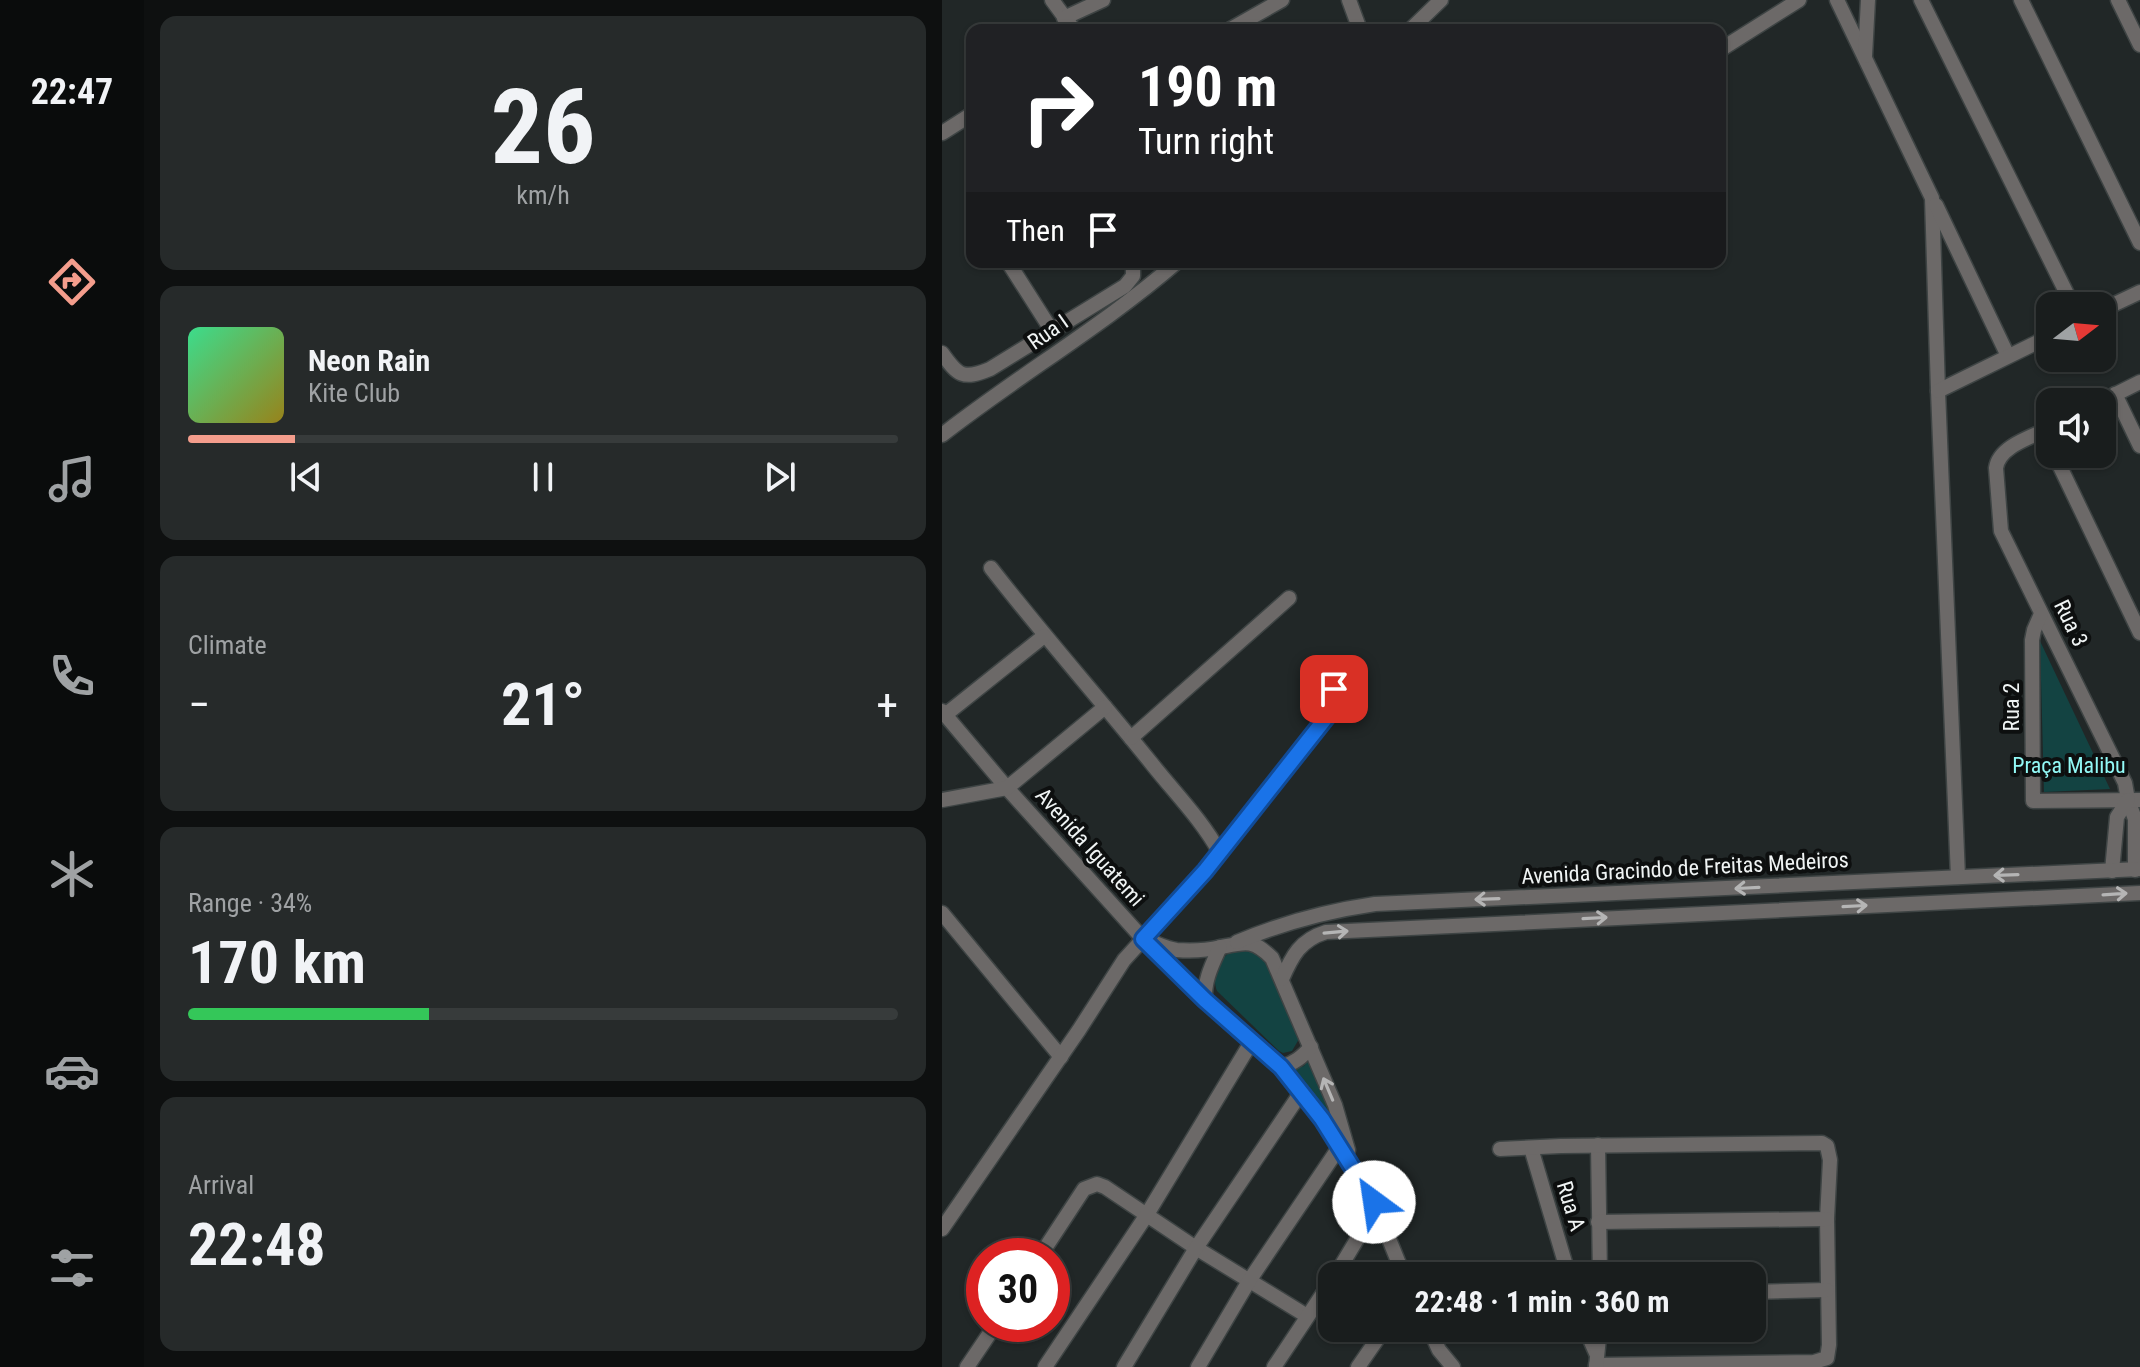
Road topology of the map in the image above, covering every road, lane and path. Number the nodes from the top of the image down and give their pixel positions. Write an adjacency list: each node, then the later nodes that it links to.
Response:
1 (1052, 0): 12 (street)
2 (1103, 0): 12 (street)
3 (1282, 0): 14 (street)
4 (1349, 0): 15 (street)
5 (1441, 0): 16 (street)
6 (1799, 0): 18 (street)
7 (1837, 0): 19 (street)
8 (1868, 0): 19 (street)
9 (1921, 0): 27 (street)
10 (2021, 0): 23 (street)
11 (2118, 0): 17 (street)
12 (1064, 18): 13 (street)
13 (1069, 24)
14 (1240, 24)
15 (1358, 24)
16 (1416, 24)
17 (2140, 45)
18 (1726, 46)
19 (1865, 58): 22 (street)
20 (966, 118): 21 (street)
21 (942, 133)
22 (1932, 198): 33 (street); 35 (street)
23 (2140, 243)
24 (1012, 268): 30 (street)
25 (1133, 268): 30 (street)
26 (1169, 268): 39 (street, Rua I)
27 (2066, 292)
28 (2140, 292): 29 (street)
29 (2116, 303)
30 (1052, 331): 32 (street)
31 (2036, 343): 33 (street)
32 (942, 353)
33 (2008, 356): 35 (street)
34 (2140, 382): 36 (street)
35 (1938, 391): 57 (street)
36 (2116, 394)
37 (2116, 396): 40 (street)
38 (2036, 434): 44 (street, Rua 3)
39 (942, 435)
40 (2140, 446)
41 (2061, 468): 45 (street)
42 (991, 568): 46 (street)
43 (1289, 598): 50 (street)
44 (2041, 614): 53 (street, Rua 3); 53 (street, Rua 2)
45 (2140, 633)
46 (1044, 636): 48 (street); 49 (street)
47 (1334, 689): 54 (street)
48 (1105, 707): 50 (street); 51 (street)
49 (944, 713): 51 (street, Avenida Iguatemi)
50 (1131, 738): 54 (street)
51 (1007, 788): 52 (street); 60 (street, Avenida Iguatemi)
52 (942, 800)
53 (2134, 800): 55 (street, Rua 3); 56 (street)
54 (1220, 853): 60 (street)
55 (2138, 870): 56 (street, Avenida Gracindo de Freitas Medeiros)
56 (2112, 871): 57 (street, Avenida Gracindo de Freitas Medeiros, one-way to 57)
57 (1958, 877): 61 (street, Avenida Gracindo de Freitas Medeiros, one-way to 61)
58 (2140, 893): 63 (street, Avenida Gracindo de Freitas Medeiros, one-way to 58)
59 (942, 913): 67 (street)
60 (1143, 939): 62 (street, Avenida Gracindo de Freitas Medeiros); 64 (street, Avenida Iguatemi); 67 (street)
61 (1237, 942): 62 (street, Avenida Gracindo de Freitas Medeiros); 63 (street)
62 (1220, 947): 64 (street)
63 (1282, 979): 66 (street)
64 (1205, 1000): 65 (street, Avenida Iguatemi)
65 (1252, 1041): 68 (street, Avenida Iguatemi); 76 (street)
66 (1311, 1047): 68 (street); 74 (street, one-way to 66)
67 (1061, 1057): 79 (street)
68 (1281, 1067): 69 (street, Avenida Iguatemi)
69 (1302, 1091): 71 (street, Avenida Iguatemi); 81 (street)
70 (1598, 1145): 72 (street); 77 (street); 78 (street, Rua A)
71 (1340, 1146): 74 (street, Avenida Iguatemi); 86 (street)
72 (1531, 1148): 73 (street); 84 (street, Rua A)
73 (1500, 1149)
74 (1351, 1164): 75 (street, Avenida Iguatemi)
75 (1379, 1214): 82 (street); 83 (street, Avenida Iguatemi)
76 (1146, 1216): 80 (street); 81 (street); 99 (street)
77 (1827, 1219): 78 (street); 87 (street)
78 (1598, 1222): 85 (street, Rua A)
79 (942, 1229)
80 (1052, 1238)
81 (1196, 1248): 86 (street); 100 (street)
82 (1343, 1262)
83 (1398, 1262)
84 (1565, 1262)
85 (1599, 1262)
86 (1249, 1281): 90 (street); 101 (street)
87 (1827, 1290): 88 (street); 96 (street)
88 (1766, 1292)
89 (1318, 1304): 90 (street)
90 (1307, 1316): 97 (street)
91 (984, 1342): 98 (street)
92 (1375, 1342): 102 (street)
93 (1435, 1342): 103 (street)
94 (1590, 1342): 96 (street)
95 (1598, 1342): 96 (street)
96 (1596, 1362)
97 (1279, 1365)
98 (967, 1367)
99 (1045, 1367)
100 (1124, 1367)
101 (1198, 1367)
102 (1358, 1367)
103 (1453, 1367)

